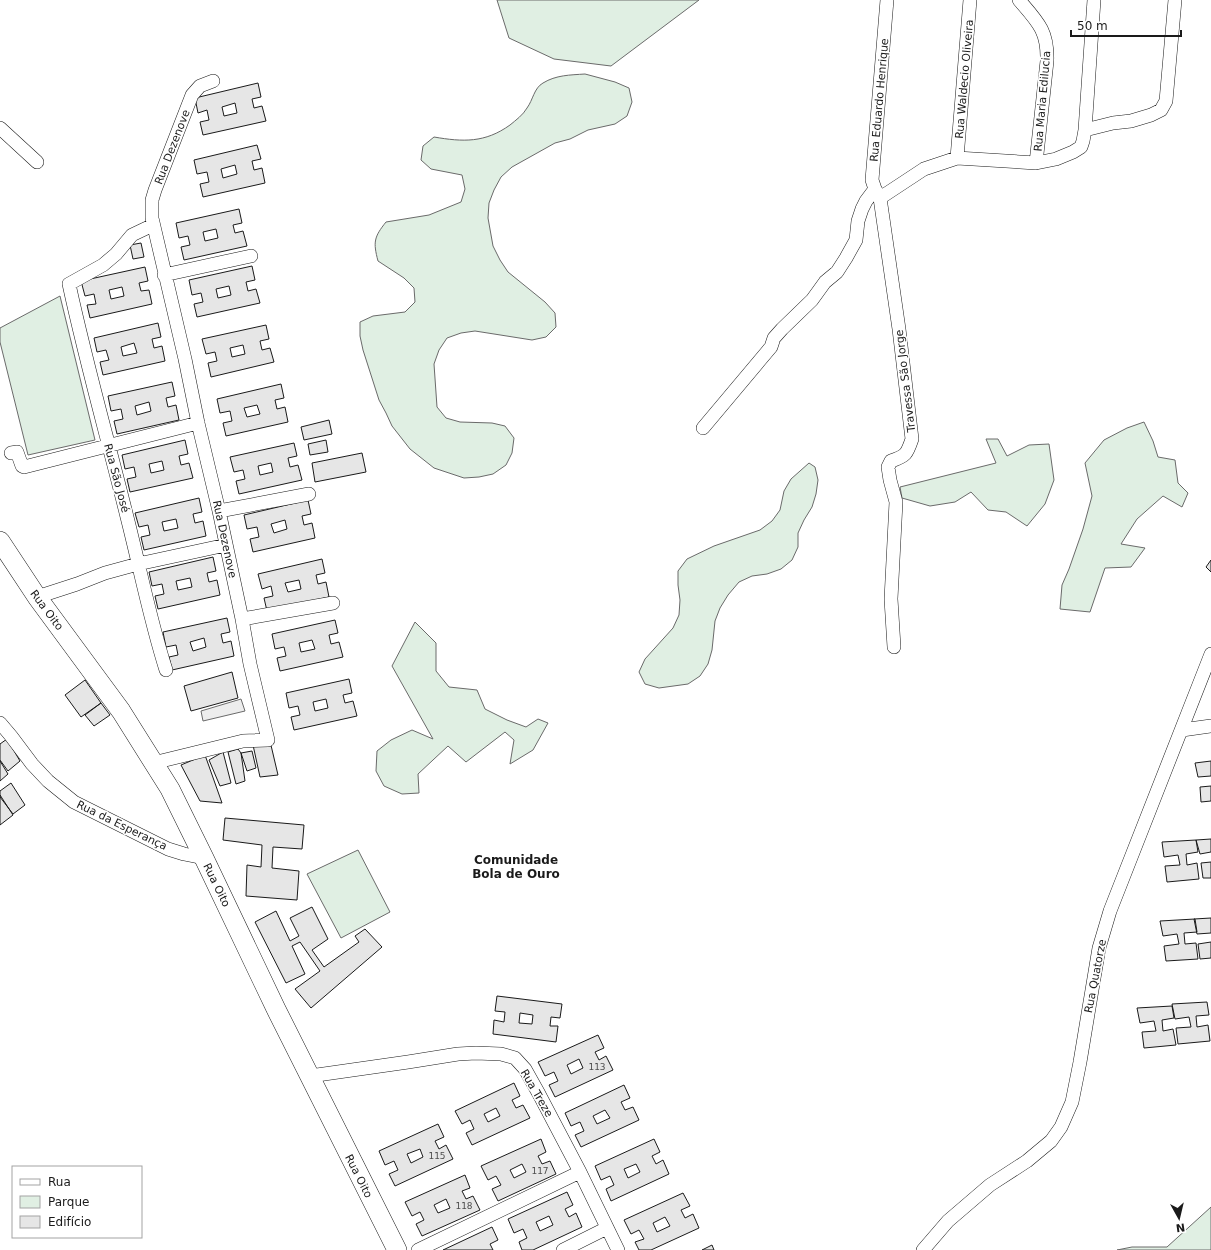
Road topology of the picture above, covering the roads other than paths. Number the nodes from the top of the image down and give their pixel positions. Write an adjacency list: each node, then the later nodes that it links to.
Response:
1 (887, 0): 12 (street, Rua Eduardo Henrique)
2 (970, 0): 9 (street, Rua Waldecio Oliveira)
3 (1019, 0): 11 (street, Rua Maria Edilucia)
4 (1094, 0): 8 (street)
5 (1175, 0): 8 (street)
6 (213, 81): 13 (street, Rua Dezenove)
7 (0, 128): 10 (street)
8 (1085, 130): 11 (street)
9 (957, 158): 11 (street); 12 (street)
10 (37, 162)
11 (1036, 163)
12 (878, 194): 17 (street); 28 (street, Travessa São Jorge)
13 (153, 225): 15 (street, Rua Dezenove); 18 (street, Rua São José)
14 (252, 256): 15 (street)
15 (164, 275): 16 (street, Rua Dezenove)
16 (198, 423): 18 (street); 21 (street, Rua Dezenove)
17 (703, 428)
18 (108, 446): 19 (street); 24 (street, Rua São José)
19 (11, 453)
20 (309, 494): 21 (street)
21 (219, 512): 23 (street, Rua Dezenove)
22 (0, 541): 25 (street, Rua Oito)
23 (226, 545): 24 (street); 27 (street, Rua Dezenove)
24 (138, 564): 25 (street); 30 (street, Rua São José)
25 (37, 597): 34 (street, Rua Oito)
26 (333, 603): 27 (street)
27 (242, 619): 34 (street, Rua Dezenove)
28 (894, 648)
29 (1211, 654): 33 (street, Rua Quatorze)
30 (166, 670)
31 (0, 723): 35 (street, Rua da Esperança)
32 (1211, 726): 33 (street)
33 (1182, 730): 43 (street, Rua Quatorze)
34 (153, 763): 35 (street, Rua Oito)
35 (204, 858): 36 (street, Rua Oito)
36 (310, 1076): 37 (street, Rua Treze); 39 (street, Rua Oito)
37 (580, 1172): 38 (street, Rua Treze); 40 (street)
38 (607, 1228): 41 (street); 42 (street, Rua Treze)
39 (397, 1250)
40 (418, 1250)
41 (563, 1250)
42 (618, 1250)
43 (923, 1250)

